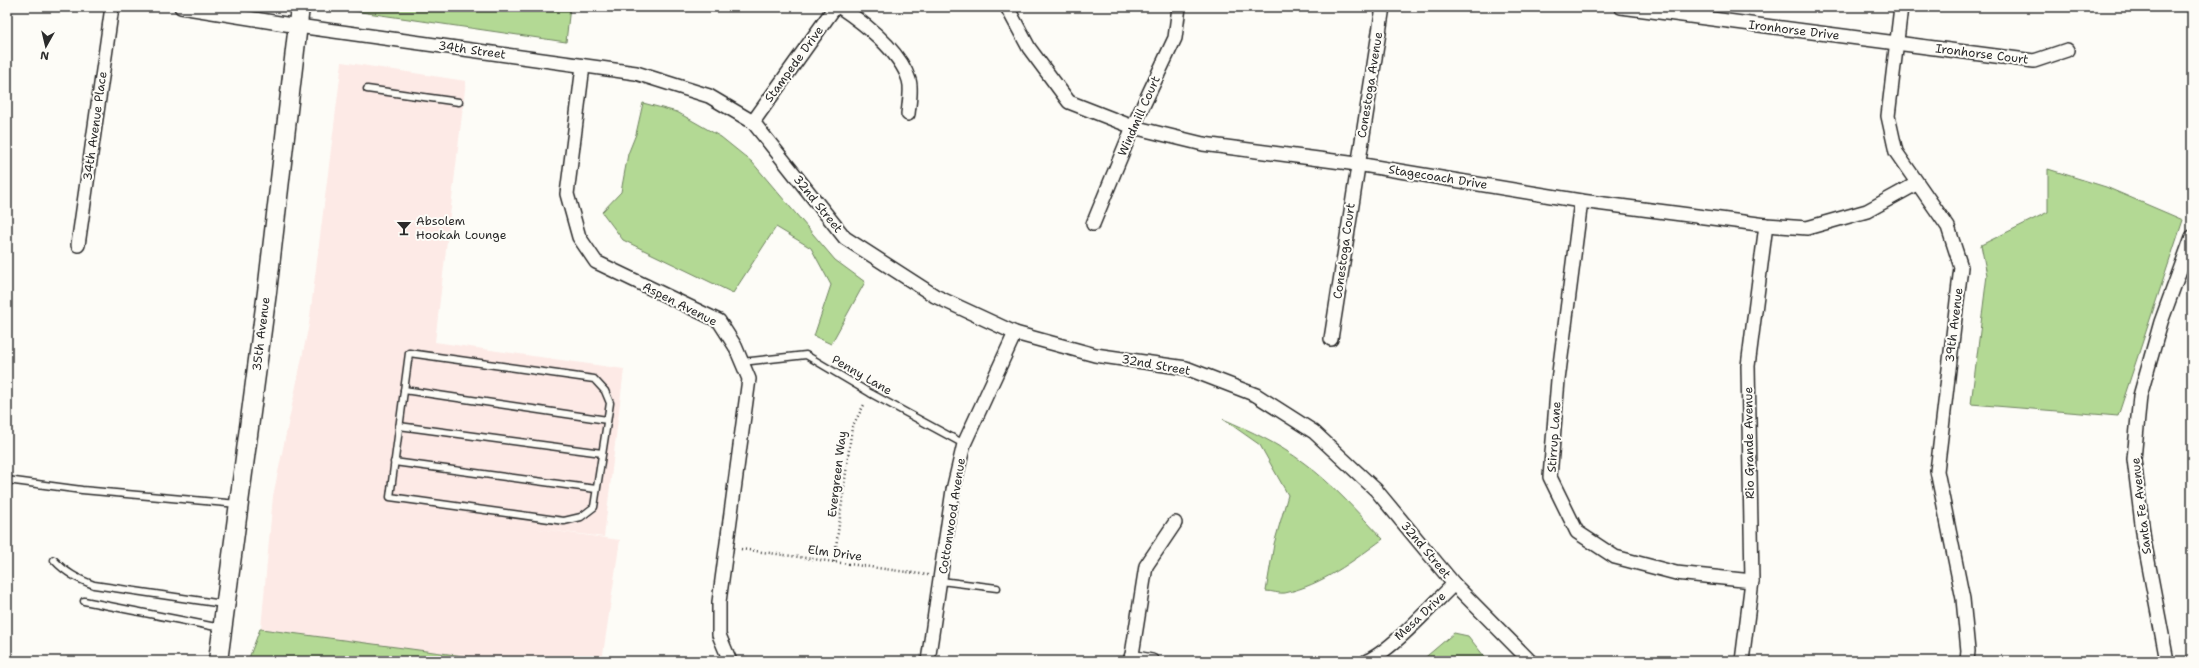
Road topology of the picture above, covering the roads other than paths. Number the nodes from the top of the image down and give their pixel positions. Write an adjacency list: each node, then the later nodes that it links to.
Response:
1 (112, 7): 26 (street, 34th Avenue Place)
2 (181, 7): 11 (street, 34th Street)
3 (300, 7): 11 (main road, 35th Avenue)
4 (835, 7): 18 (street, Stampede Drive)
5 (840, 7): 17 (street)
6 (1007, 7): 19 (street, Stagecoach Drive)
7 (1179, 7): 19 (street, Windmill Court)
8 (1383, 7): 20 (street, Conestoga Avenue)
9 (1621, 7): 12 (street, Ironhorse Drive)
10 (1901, 7): 12 (street, 39th Avenue)
11 (298, 26): 14 (street, 34th Street); 38 (main road, 35th Avenue)
12 (1896, 43): 13 (street, Ironhorse Court); 21 (street, 39th Avenue)
13 (2067, 50)
14 (583, 66): 18 (street, 34th Street); 29 (street, Aspen Avenue)
15 (367, 89): 16 (lane)
16 (459, 102)
17 (908, 114)
18 (753, 122): 27 (street, 32nd Street)
19 (1133, 127): 20 (street, Stagecoach Drive); 23 (street, Windmill Court)
20 (1357, 164): 22 (street, Stagecoach Drive); 28 (street, Conestoga Court)
21 (1916, 184): 24 (street, Stagecoach Drive); 56 (street, 39th Avenue)
22 (1582, 201): 24 (street, Stagecoach Drive); 42 (street, Stirrup Lane)
23 (1093, 224)
24 (1766, 225): 42 (street, Rio Grande Avenue)
25 (2192, 237): 57 (street, Santa Fe Avenue)
26 (78, 245)
27 (1015, 333): 33 (street, Cottonwood Avenue); 43 (street, 32nd Street)
28 (1331, 339)
29 (742, 362): 33 (lane, Penny Lane); 50 (street, Aspen Avenue)
30 (404, 390): 31 (lane); 31 (lane); 32 (lane)
31 (607, 420): 34 (lane)
32 (399, 426): 34 (lane); 35 (lane)
33 (964, 444): 41 (street, Cottonwood Avenue)
34 (602, 453): 37 (lane)
35 (394, 462): 37 (lane); 37 (lane)
36 (7, 480): 38 (lane)
37 (596, 489)
38 (239, 504): 46 (main road, 35th Avenue)
39 (1175, 523): 48 (street)
40 (54, 560): 46 (lane)
41 (942, 579): 44 (lane); 51 (street, Cottonwood Avenue)
42 (1752, 581): 55 (street, Rio Grande Avenue)
43 (1454, 584): 53 (street, Mesa Drive); 54 (street, 32nd Street)
44 (996, 588)
45 (84, 602): 47 (lane)
46 (226, 605): 47 (main road, 35th Avenue)
47 (222, 628): 49 (main road, 35th Avenue)
48 (1131, 659): 52 (street)
49 (218, 661)
50 (730, 661)
51 (928, 661)
52 (1152, 661)
53 (1367, 661)
54 (1530, 661)
55 (1742, 661)
56 (1967, 661)
57 (2167, 661)

